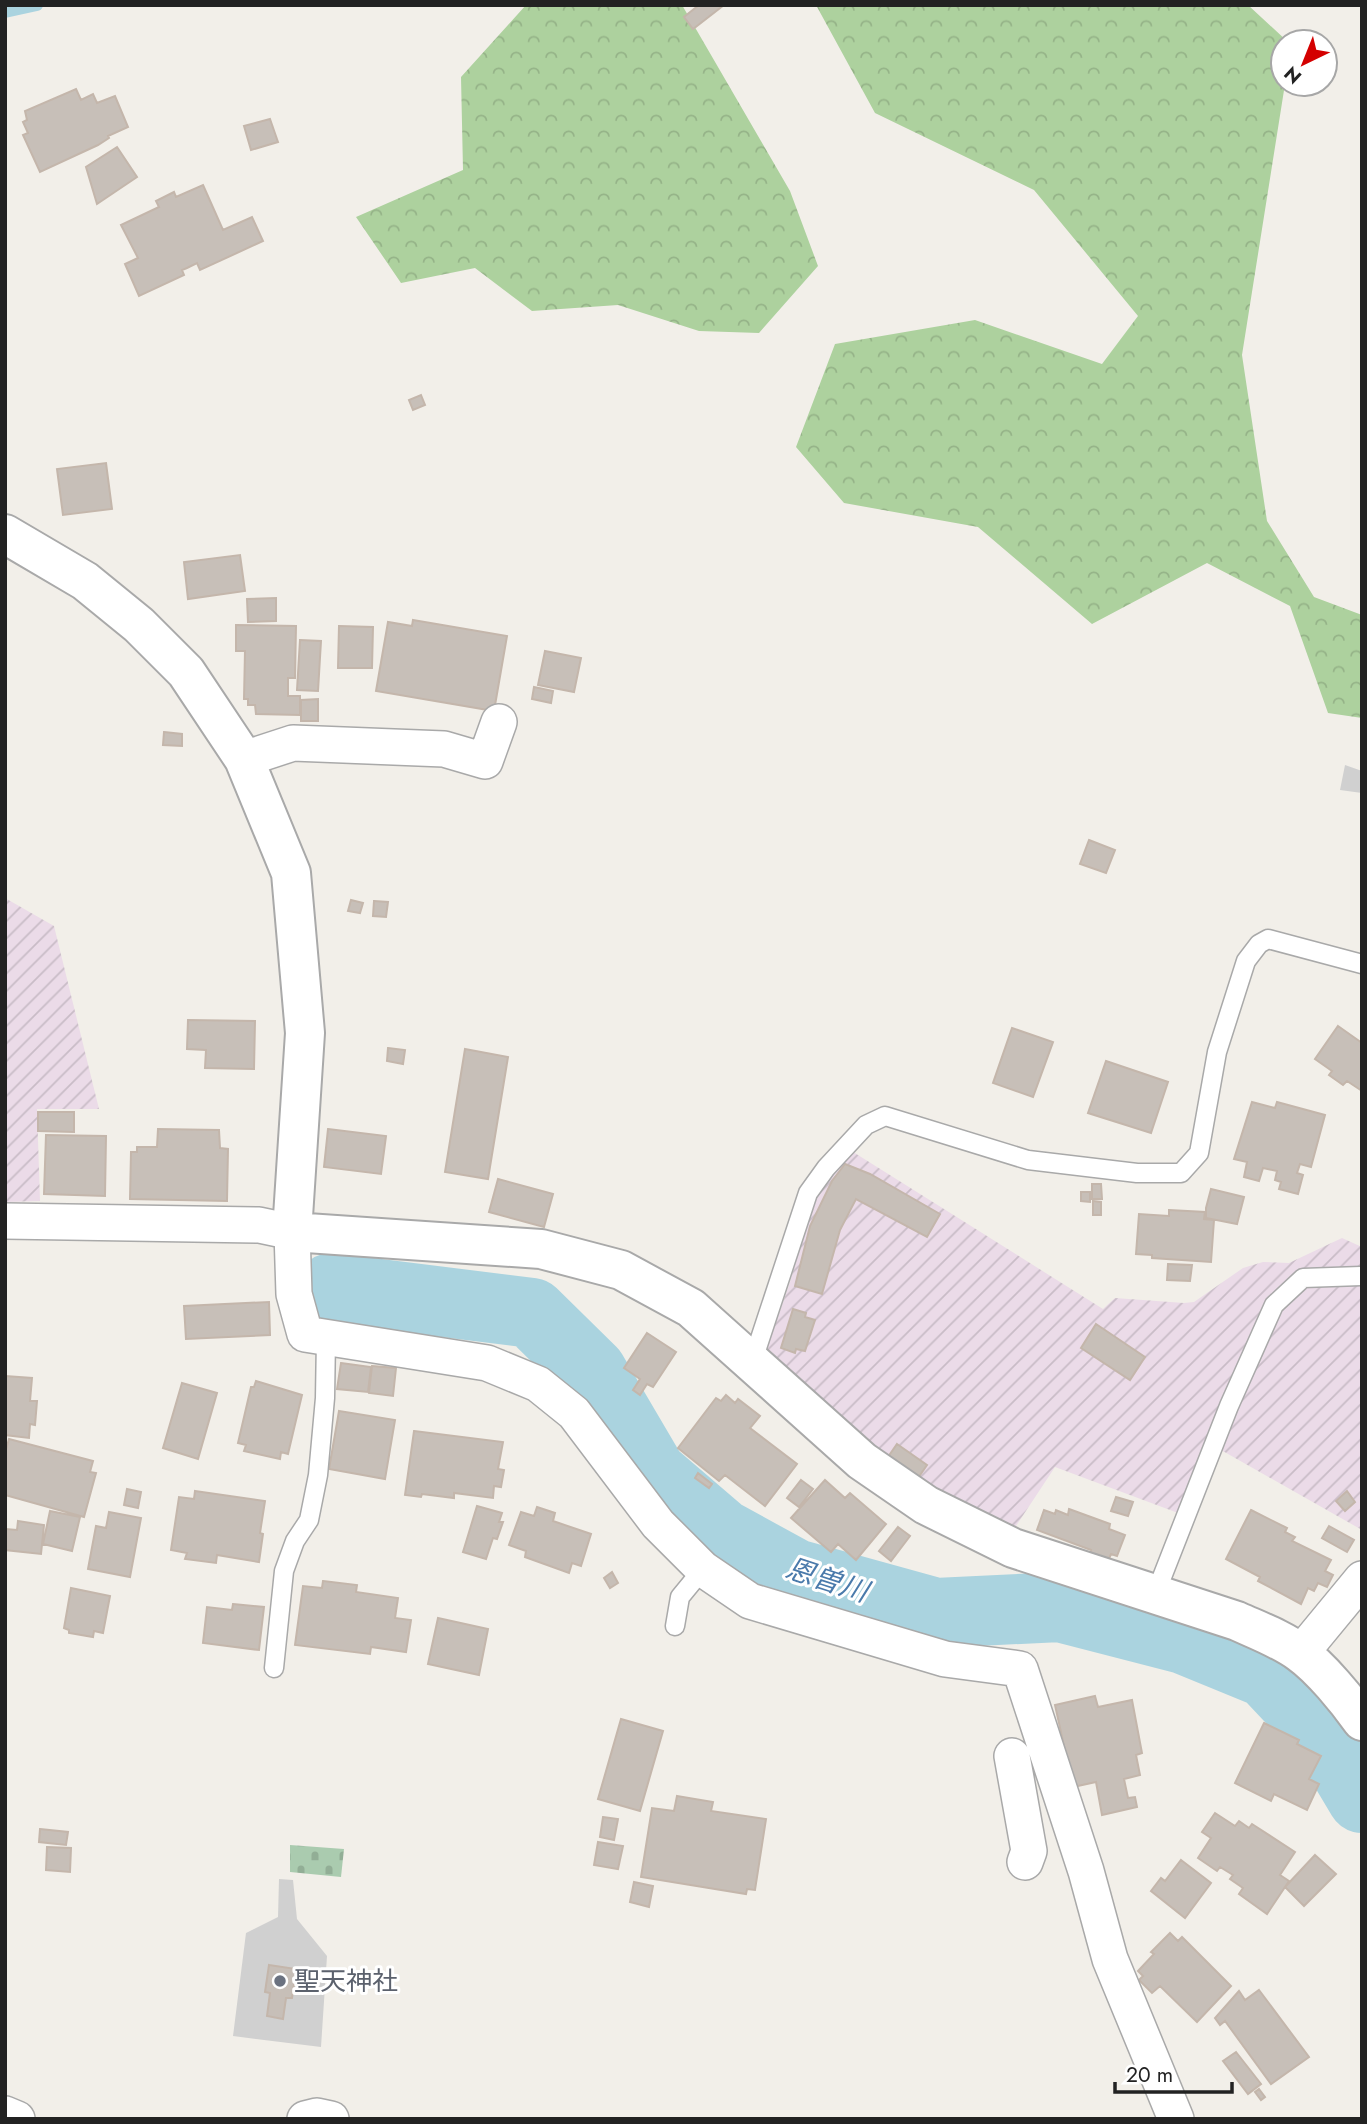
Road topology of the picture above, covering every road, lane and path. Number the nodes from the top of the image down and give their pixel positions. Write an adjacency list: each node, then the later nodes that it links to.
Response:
1 (5, 534): 3 (street)
2 (499, 722): 3 (street)
3 (244, 759): 6 (street)
4 (1362, 964): 9 (lane)
5 (5, 1221): 6 (street)
6 (292, 1232): 8 (street); 9 (street)
7 (1361, 1276): 12 (lane)
8 (326, 1338): 10 (street); 15 (lane)
9 (752, 1363): 12 (street)
10 (703, 1569): 13 (lane); 23 (street)
11 (1362, 1579): 14 (street)
12 (1155, 1595): 14 (street)
13 (675, 1626)
14 (1301, 1653): 16 (street)
15 (274, 1668)
16 (1362, 1721)
17 (1012, 1756): 18 (street)
18 (1025, 1862)
19 (5, 2114): 20 (street)
20 (17, 2119)
21 (305, 2119): 22 (street)
22 (331, 2119)
23 (1176, 2119)

